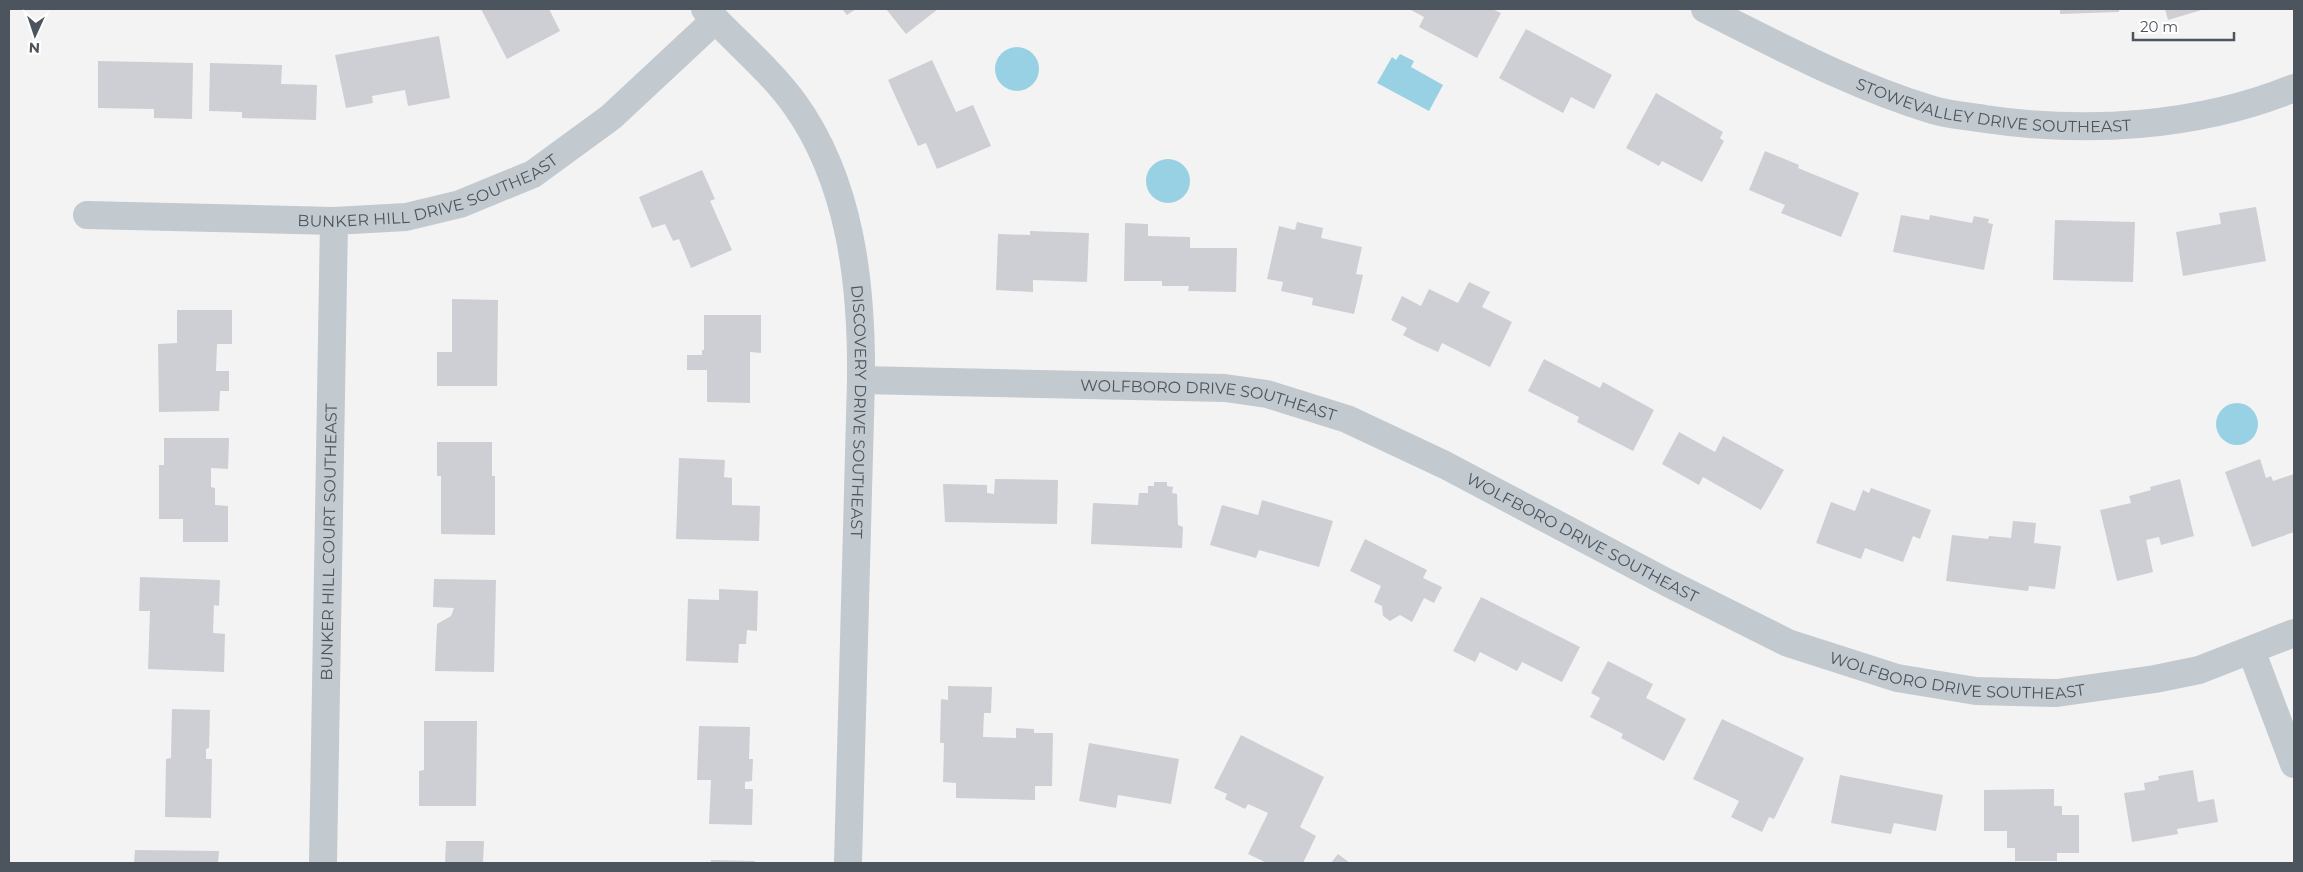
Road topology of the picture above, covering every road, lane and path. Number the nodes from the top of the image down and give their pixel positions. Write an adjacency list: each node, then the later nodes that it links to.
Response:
1 (1705, 9): 3 (street, STOWEVALLEY DRIVE SOUTHEAST)
2 (710, 14): 5 (street, BUNKER HILL DRIVE SOUTHEAST); 6 (street, DISCOVERY DRIVE SOUTHEAST)
3 (2294, 88)
4 (88, 215): 5 (street, BUNKER HILL DRIVE SOUTHEAST)
5 (334, 221): 10 (street, BUNKER HILL COURT SOUTHEAST)
6 (861, 380): 8 (street, WOLFBORO DRIVE SOUTHEAST); 11 (street, DISCOVERY DRIVE SOUTHEAST)
7 (2294, 634): 8 (street, WOLFBORO DRIVE SOUTHEAST)
8 (2251, 650): 9 (street)
9 (2294, 764)
10 (323, 863)
11 (848, 863)

